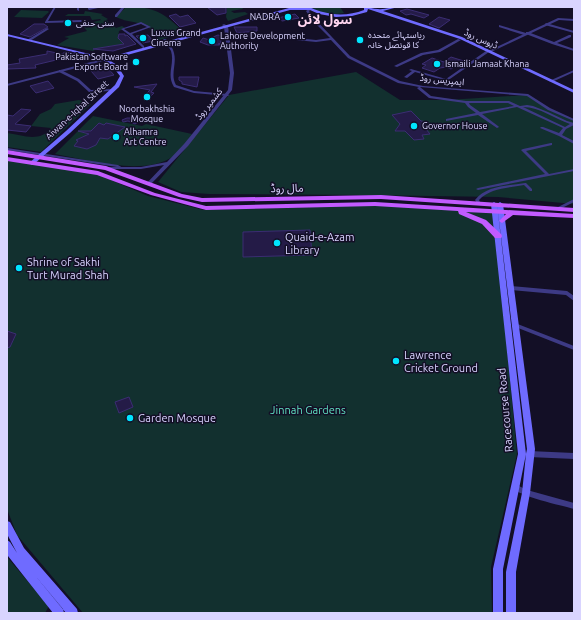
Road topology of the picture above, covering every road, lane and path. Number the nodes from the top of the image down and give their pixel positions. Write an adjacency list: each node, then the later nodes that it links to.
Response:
1 (55, 7): 14 (street)
2 (89, 7): 8 (street)
3 (124, 7): 12 (street)
4 (288, 7): 16 (main road)
5 (366, 7): 10 (main road, ڈیوس روڈ); 11 (main road)
6 (390, 7): 10 (main road)
7 (396, 7): 10 (main road)
8 (97, 8)
9 (309, 8): 11 (main road, ڈیوس روڈ); 16 (main road, ڈیوس روڈ); 27 (street, ایمپریس روڈ)
10 (379, 12): 11 (main road, ڈیوس روڈ); 29 (main road, ڈیوس روڈ); 34 (main road, ڈیوس روڈ)
11 (358, 14)
12 (116, 16)
13 (574, 20): 15 (street)
14 (81, 21)
15 (546, 24): 20 (street); 23 (street)
16 (225, 26): 19 (main road); 21 (street, کشمیر روڈ); 30 (main road)
17 (500, 26): 23 (street)
18 (48, 29): 28 (street)
19 (215, 30): 21 (main road); 30 (main road)
20 (574, 32)
21 (228, 33): 49 (street, کشمیر روڈ)
22 (130, 34): 22 (street); 32 (street)
23 (526, 34): 31 (street); 34 (street)
24 (7, 35): 28 (main road)
25 (570, 36): 31 (street)
26 (287, 38): 27 (street)
27 (331, 39): 45 (street, ایمپریس روڈ)
28 (29, 40): 36 (main road)
29 (459, 40): 34 (main road, ڈیوس روڈ); 40 (street)
30 (166, 41): 32 (main road); 35 (main road); 49 (street)
31 (553, 43): 33 (street)
32 (142, 46): 35 (main road)
33 (574, 50)
34 (488, 52): 43 (street); 44 (main road, ڈیوس روڈ); 48 (main road, ڈیوس روڈ)
35 (124, 53): 37 (main road); 38 (main road); 39 (main road)
36 (87, 54): 37 (main road); 38 (main road)
37 (94, 54): 38 (main road)
38 (107, 58): 39 (main road, Aiwan-e-Iqbal Street); 42 (street)
39 (115, 64): 47 (main road, Aiwan-e-Iqbal Street)
40 (396, 66)
41 (574, 70): 44 (street)
42 (60, 71): 46 (street); 47 (street)
43 (406, 77)
44 (551, 81): 48 (main road, ڈیوس روڈ)
45 (399, 82): 50 (street); 54 (street, ایمپریس روڈ)
46 (7, 85)
47 (111, 90): 63 (main road, Aiwan-e-Iqbal Street)
48 (574, 93)
49 (227, 95): 65 (street, کشمیر روڈ)
50 (466, 102): 51 (street); 52 (street)
51 (519, 106): 52 (street); 54 (street); 57 (street)
52 (479, 113): 53 (street); 55 (street)
53 (447, 120)
54 (573, 123): 57 (street)
55 (497, 126)
56 (542, 128): 58 (street)
57 (565, 128): 58 (street)
58 (560, 135): 59 (street)
59 (574, 143)
60 (551, 144): 69 (street)
61 (7, 149): 63 (street)
62 (7, 152): 63 (main road, مال روڈ)
63 (41, 158): 64 (main road, مال روڈ); 66 (main road, مال روڈ); 67 (street); 76 (main road, مال روڈ)
64 (7, 159)
65 (171, 161): 67 (street); 70 (street, کشمیر روڈ)
66 (106, 168): 67 (street); 70 (main road, مال روڈ)
67 (121, 168)
68 (574, 170): 69 (street)
69 (547, 174): 71 (street)
70 (148, 184): 74 (main road, مال روڈ)
71 (478, 189)
72 (531, 190): 74 (street)
73 (574, 200): 77 (street)
74 (478, 202): 75 (main road, مال روڈ)
75 (497, 207): 76 (main road, مال روڈ); 77 (main road, مال روڈ); 79 (main road, مال روڈ); 81 (main road, Racecourse Road); 82 (main road, Racecourse Road)
76 (444, 208): 82 (main road)
77 (558, 208): 78 (main road, مال روڈ)
78 (574, 210)
79 (512, 212): 80 (main road, مال روڈ); 81 (main road)
80 (574, 216)
81 (502, 221): 83 (main road, Racecourse Road)
82 (498, 236): 87 (main road, Racecourse Road)
83 (511, 288): 84 (street); 85 (main road, Racecourse Road)
84 (574, 299)
85 (515, 325): 86 (street); 88 (main road, Racecourse Road)
86 (574, 348)
87 (522, 454): 88 (street); 90 (main road, Racecourse Road)
88 (531, 455): 89 (street); 91 (main road, Racecourse Road)
89 (574, 456)
90 (515, 487): 91 (street); 97 (main road, Racecourse Road)
91 (526, 493): 92 (street); 98 (main road, Racecourse Road)
92 (574, 506)
93 (7, 525): 95 (main road)
94 (7, 545): 95 (main road)
95 (56, 608): 96 (main road)
96 (73, 613)
97 (498, 613)
98 (511, 613)

